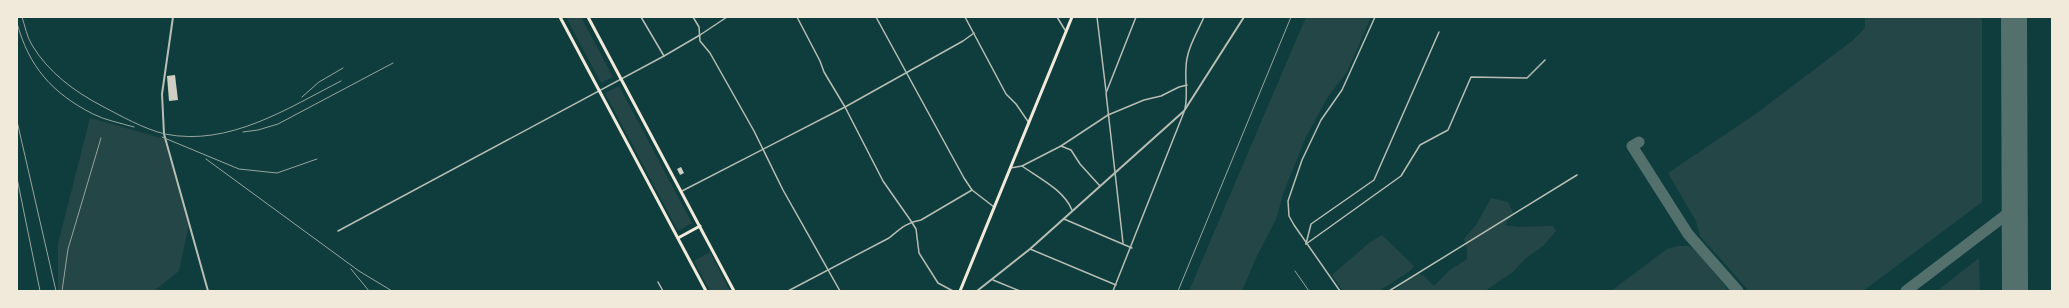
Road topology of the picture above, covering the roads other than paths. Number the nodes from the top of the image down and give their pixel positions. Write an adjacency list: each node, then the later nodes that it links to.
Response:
1 (173, 17): 56 (street)
2 (560, 17): 26 (main road)
3 (588, 17): 24 (main road)
4 (641, 17): 21 (street)
5 (693, 17): 20 (street)
6 (727, 17): 20 (street)
7 (797, 17): 28 (street)
8 (876, 17): 23 (street)
9 (965, 17): 19 (street)
10 (1057, 17): 17 (street)
11 (1072, 17): 17 (main road)
12 (1097, 17): 27 (street)
13 (1136, 17): 27 (street)
14 (1204, 17): 25 (street)
15 (1244, 17): 29 (street)
16 (1375, 17): 49 (street)
17 (1066, 32): 31 (main road)
18 (1439, 32): 49 (street)
19 (974, 33): 23 (street); 31 (street)
20 (700, 35): 21 (street); 33 (street)
21 (664, 56): 24 (street)
22 (1545, 60): 49 (street)
23 (907, 72): 28 (street); 39 (street)
24 (621, 78): 26 (street); 40 (main road)
25 (1187, 86): 29 (street); 30 (street)
26 (599, 90): 46 (street); 47 (main road)
27 (1106, 93): 30 (street)
28 (845, 107): 33 (street); 44 (street)
29 (1184, 111): 36 (street); 50 (street)
30 (1108, 115): 32 (street); 36 (street)
31 (1029, 123): 35 (main road)
32 (1061, 146): 34 (street); 38 (street)
33 (762, 150): 40 (street); 52 (street)
34 (1022, 166): 35 (street); 42 (street)
35 (1010, 168): 41 (main road)
36 (1114, 174): 38 (street); 48 (street)
37 (1577, 175): 68 (street)
38 (1100, 186): 42 (street)
39 (972, 190): 41 (street); 44 (street)
40 (682, 191): 45 (main road)
41 (994, 207): 63 (main road)
42 (1072, 210): 43 (street)
43 (1063, 219): 48 (street); 51 (street)
44 (911, 221): 52 (street); 62 (street)
45 (700, 226): 47 (main road); 59 (main road)
46 (338, 231)
47 (678, 238): 58 (main road)
48 (1123, 243): 50 (street)
49 (1306, 244): 67 (street)
50 (1132, 248): 55 (street)
51 (1030, 249): 53 (street); 55 (street)
52 (828, 268): 60 (street); 61 (street)
53 (993, 280): 64 (street); 65 (street)
54 (658, 282): 57 (street)
55 (1116, 285): 66 (street)
56 (208, 291)
57 (663, 291)
58 (706, 291)
59 (734, 291)
60 (788, 291)
61 (840, 291)
62 (953, 291)
63 (960, 291)
64 (977, 291)
65 (1020, 291)
66 (1113, 291)
67 (1340, 291)
68 (1389, 291)

